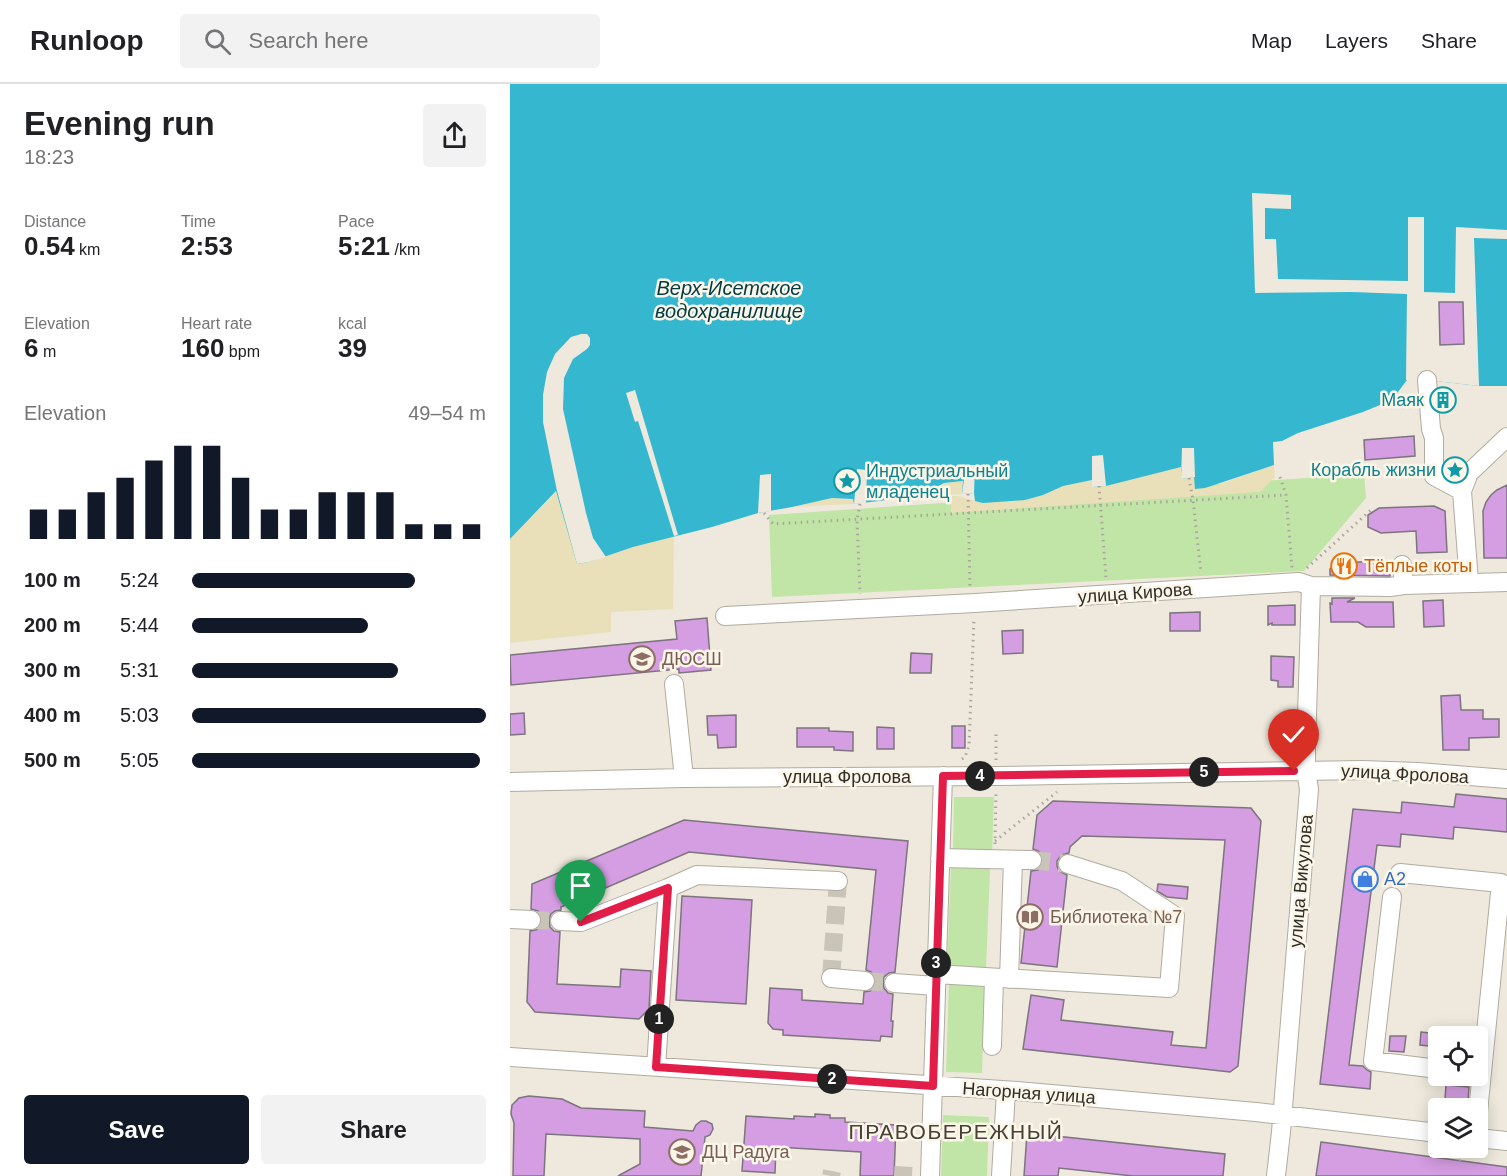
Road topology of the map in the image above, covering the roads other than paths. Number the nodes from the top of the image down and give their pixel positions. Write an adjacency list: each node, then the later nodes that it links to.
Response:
1 (1427, 380): 3 (street)
2 (1507, 437): 3 (street)
3 (1462, 491): 6 (street)
4 (1402, 565): 8 (street)
5 (1309, 577): 8 (street, улица Кирова); 9 (street, улица Кирова); 11 (street, улица Викулова)
6 (1469, 582): 7 (street, улица Кирова); 8 (street, улица Кирова)
7 (1507, 582)
8 (1404, 585)
9 (725, 616)
10 (674, 684): 13 (street)
11 (1306, 771): 12 (street, улица Фролова); 14 (street, улица Фролова); 39 (street, улица Викулова)
12 (943, 776): 13 (street, улица Фролова); 16 (street)
13 (684, 778): 15 (street, улица Фролова)
14 (1507, 779)
15 (510, 782)
16 (940, 858): 17 (street); 29 (street)
17 (1014, 860): 18 (street); 28 (street)
18 (1032, 860)
19 (1068, 864): 28 (street)
20 (1400, 873): 32 (street)
21 (838, 881): 22 (street)
22 (668, 888): 26 (street); 35 (street)
23 (1392, 897): 36 (street)
24 (510, 919): 25 (street)
25 (531, 920)
26 (560, 921)
27 (831, 978): 30 (street)
28 (1001, 978): 29 (street); 33 (street)
29 (936, 980): 31 (street); 37 (street)
30 (865, 981)
31 (894, 983)
32 (1485, 1026)
33 (992, 1046)
34 (510, 1057): 35 (street, Нагорная улица)
35 (656, 1067): 37 (street, Нагорная улица)
36 (1428, 1068)
37 (933, 1086): 38 (street, Нагорная улица); 43 (street)
38 (1006, 1091): 39 (street, Нагорная улица); 44 (street)
39 (1282, 1114): 40 (street, Нагорная улица); 45 (street, улица Викулова)
40 (1428, 1132)
41 (1488, 1139): 42 (street)
42 (1507, 1141)
43 (930, 1176)
44 (1001, 1176)
45 (1276, 1176)

